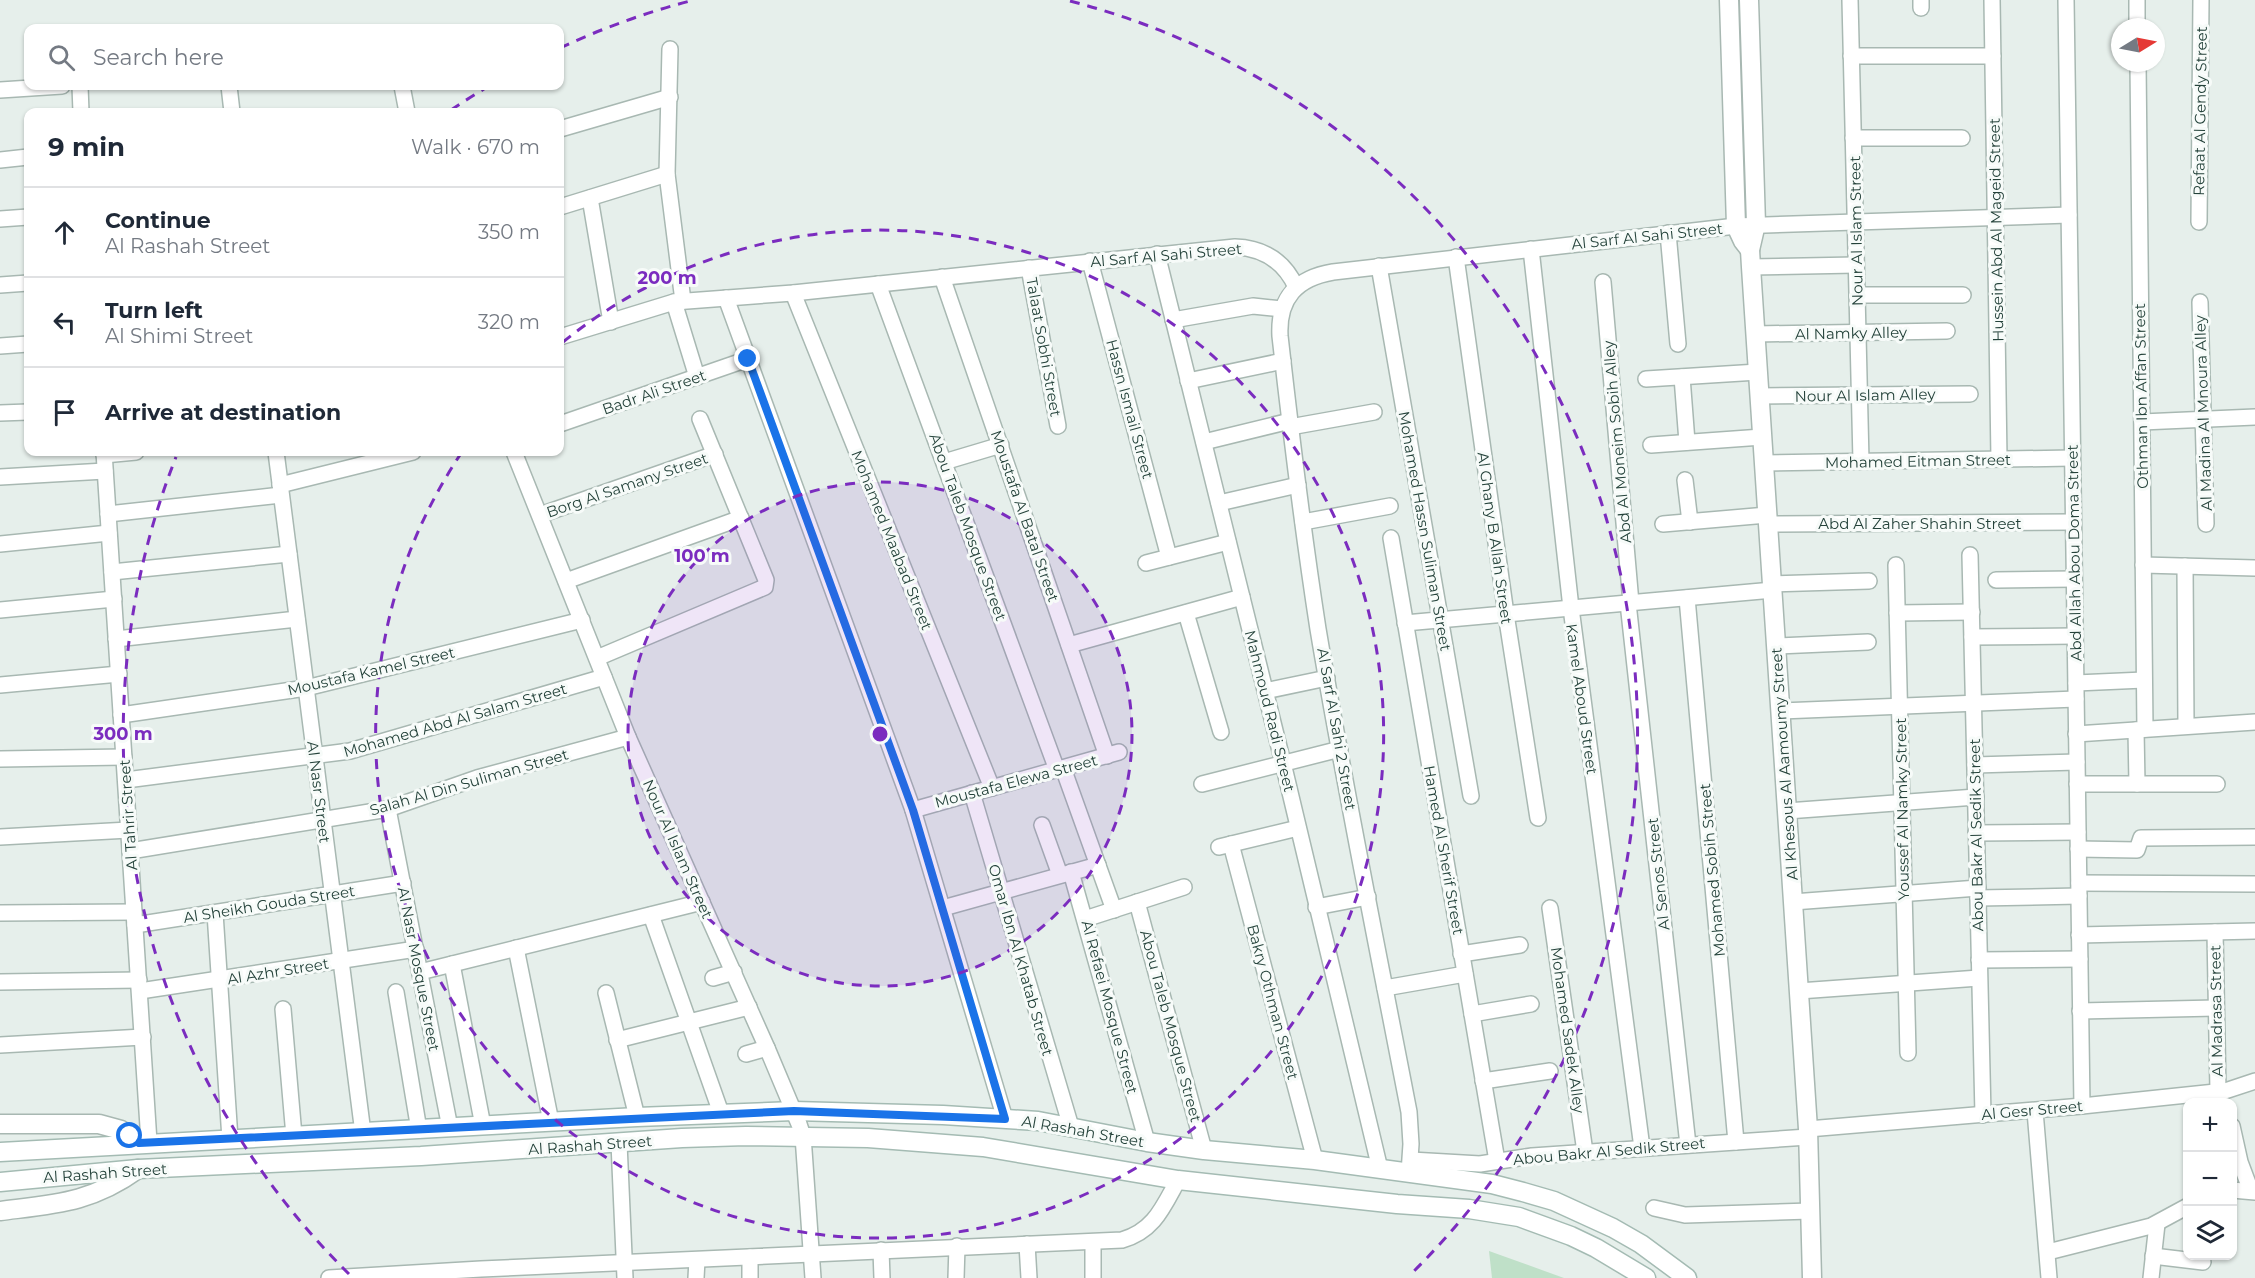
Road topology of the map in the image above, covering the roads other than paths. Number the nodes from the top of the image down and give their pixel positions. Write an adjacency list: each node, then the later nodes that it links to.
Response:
1 (1729, 0): 37 (main road, Al Khesous Al Aamoumy Street)
2 (1749, 0): 36 (main road, Al Khesous Al Aamoumy Street)
3 (1850, 0): 10 (street, Nour Al Islam Street)
4 (1992, 0): 11 (street, Hussein Abd Al Mageid Street)
5 (2066, 0): 30 (street, Abd Allah Abou Doma Street)
6 (2137, 0): 8 (street)
7 (2201, 0): 35 (street, Refaat Al Gendy Street)
8 (2137, 18)
9 (670, 49): 18 (street)
10 (1851, 56): 11 (street); 23 (street, Nour Al Islam Street)
11 (1993, 56): 32 (street, Hussein Abd Al Mageid Street)
12 (2138, 72): 85 (street, Othman Ibn Affan Street)
13 (24, 88): 14 (street)
14 (0, 90)
15 (80, 90): 19 (street)
16 (229, 90): 20 (street)
17 (403, 90): 21 (street)
18 (670, 97): 22 (street); 27 (street)
19 (81, 108)
20 (232, 108)
21 (406, 108)
22 (564, 128)
23 (1853, 138): 24 (street); 34 (street, Nour Al Islam Street)
24 (1962, 138)
25 (24, 157): 26 (street)
26 (0, 160)
27 (667, 174): 28 (street); 57 (street)
28 (590, 198): 29 (street); 61 (street)
29 (564, 206)
30 (2069, 215): 32 (street, Al Sarf Al Sahi Street); 98 (street, Abd Allah Abou Doma Street)
31 (24, 217): 33 (street)
32 (1996, 217): 34 (street, Al Sarf Al Sahi Street); 100 (street, Hussein Abd Al Mageid Street)
33 (0, 219)
34 (1855, 221): 36 (street, Al Sarf Al Sahi Street); 45 (street, Nour Al Islam Street)
35 (2199, 222)
36 (1756, 224): 37 (street, Al Sarf Al Sahi Street); 42 (main road, Al Khesous Al Aamoumy Street)
37 (1736, 226): 38 (street, Al Sarf Al Sahi Street); 42 (main road, Al Khesous Al Aamoumy Street)
38 (1668, 233): 39 (street, Al Sarf Al Sahi Street); 67 (street)
39 (1531, 249): 41 (street, Al Sarf Al Sahi Street); 141 (street, Kamel Aboud Street)
40 (1157, 254): 43 (street, Al Sarf Al Sahi Street); 52 (street, Al Sarf Al Sahi Street); 60 (street, Mahmoud Radi Street)
41 (1456, 257): 44 (street, Al Sarf Al Sahi Street); 146 (street, Al Ghany B Allah Street)
42 (1750, 259): 45 (street); 64 (main road, Al Khesous Al Aamoumy Street)
43 (1090, 261): 46 (street, Al Sarf Al Sahi Street); 125 (street, Hassn Ismail Street)
44 (1379, 266): 52 (street, Al Sarf Al Sahi Street); 149 (street, Mohamed Hassn Suliman Street)
45 (1856, 266): 54 (street, Nour Al Islam Street)
46 (1029, 268): 47 (street, Al Sarf Al Sahi Street); 88 (street, Talaat Sobhi Street)
47 (942, 277): 50 (street, Al Sarf Al Sahi Street); 93 (street, Moustafa Al Batal Street)
48 (1603, 282): 140 (street, Abd Al Moneim Sobih Alley)
49 (24, 283): 51 (street)
50 (878, 284): 53 (street, Al Sarf Al Sahi Street); 102 (street, Abou Taleb Mosque Street)
51 (0, 285)
52 (1296, 287): 59 (street, Al Sarf Al Sahi 2 Street)
53 (793, 293): 56 (street, Al Sarf Al Sahi Street); 191 (street, Mohamed Maabad Street)
54 (1857, 295): 55 (street); 63 (street, Nour Al Islam Street)
55 (1963, 295)
56 (726, 298): 57 (street, Al Sarf Al Sahi Street); 69 (street)
57 (678, 302): 61 (street, Al Sarf Al Sahi Street); 72 (street)
58 (2200, 302): 84 (street, Al Madina Al Mnoura Alley)
59 (1282, 309): 60 (street); 70 (street, Al Sarf Al Sahi 2 Street)
60 (1173, 320): 75 (street, Mahmoud Radi Street)
61 (611, 322): 65 (street, Al Sarf Al Sahi Street)
62 (1947, 331): 63 (street, Al Namky Alley)
63 (1858, 333): 64 (street, Al Namky Alley); 77 (street, Nour Al Islam Street)
64 (1755, 334): 71 (main road, Al Khesous Al Aamoumy Street)
65 (564, 337)
66 (24, 344): 68 (street)
67 (1678, 344)
68 (0, 346)
69 (748, 359): 72 (street, Badr Ali Street); 197 (street)
70 (1282, 361): 75 (street); 87 (street, Al Sarf Al Sahi 2 Street)
71 (1758, 372): 73 (street); 78 (main road, Al Khesous Al Aamoumy Street)
72 (697, 377): 86 (street, Badr Ali Street)
73 (1682, 377): 74 (street); 91 (street)
74 (1646, 379)
75 (1188, 381): 90 (street, Mahmoud Radi Street)
76 (1970, 394): 77 (street, Nour Al Islam Alley)
77 (1860, 395): 78 (street, Nour Al Islam Alley); 101 (street, Nour Al Islam Street)
78 (1759, 396): 89 (main road, Al Khesous Al Aamoumy Street)
79 (24, 412): 81 (street)
80 (1374, 412): 87 (street)
81 (0, 413)
82 (2255, 417): 84 (street)
83 (700, 418): 94 (street)
84 (2203, 419): 85 (street); 118 (street, Al Madina Al Mnoura Alley)
85 (2142, 422): 128 (street, Othman Ibn Affan Street)
86 (564, 423)
87 (1290, 424): 90 (street); 106 (street, Al Sarf Al Sahi 2 Street)
88 (1058, 426)
89 (1762, 438): 91 (street); 103 (main road, Al Khesous Al Aamoumy Street)
90 (1204, 442): 108 (street, Mahmoud Radi Street)
91 (1687, 442): 92 (street)
92 (1651, 445)
93 (1001, 446): 102 (street); 155 (street, Moustafa Al Batal Street)
94 (715, 454): 111 (street, Borg Al Samany Street); 112 (street)
95 (276, 456): 107 (street, Al Nasr Street)
96 (399, 456): 107 (street)
97 (516, 456): 111 (street, Nour Al Islam Street)
98 (2072, 458): 100 (street, Mohamed Eitman Street); 116 (street, Abd Allah Abou Doma Street)
99 (104, 459): 104 (street); 110 (street, Al Tahrir Street)
100 (1999, 459): 101 (street, Mohamed Eitman Street)
101 (1862, 461): 103 (street, Mohamed Eitman Street)
102 (944, 462): 185 (street, Abou Taleb Mosque Street)
103 (1764, 463): 113 (main road, Al Khesous Al Aamoumy Street)
104 (0, 477)
105 (1685, 480): 115 (street)
106 (1298, 485): 108 (street); 114 (street, Al Sarf Al Sahi 2 Street)
107 (280, 490): 110 (street); 123 (street, Al Nasr Street)
108 (1219, 503): 121 (street, Mahmoud Radi Street)
109 (1390, 506): 114 (street)
110 (108, 514): 119 (street, Al Tahrir Street)
111 (540, 515): 133 (street, Nour Al Islam Street)
112 (741, 518): 133 (street); 157 (street)
113 (1767, 519): 115 (street, Abd Al Zaher Shahin Street); 116 (street, Abd Al Zaher Shahin Street); 136 (main road, Al Khesous Al Aamoumy Street)
114 (1303, 522): 160 (street, Al Sarf Al Sahi 2 Street)
115 (1689, 522): 117 (street, Abd Al Zaher Shahin Street)
116 (2073, 522): 132 (street, Abd Allah Abou Doma Street)
117 (1663, 524)
118 (2206, 524)
119 (109, 533): 122 (street); 131 (street, Al Tahrir Street)
120 (1391, 538): 150 (street, Hamed Al Sherif Street)
121 (1228, 542): 125 (street); 137 (street, Mahmoud Radi Street)
122 (0, 544)
123 (289, 554): 131 (street); 147 (street, Al Nasr Street)
124 (1971, 555): 143 (street, Abou Bakr Al Sedik Street)
125 (1169, 557): 126 (street)
126 (1146, 563)
127 (1896, 565): 145 (street, Youssef Al Namky Street)
128 (2143, 565): 129 (street); 161 (street, Othman Ibn Affan Street)
129 (2185, 566): 130 (street); 172 (street)
130 (2255, 568)
131 (112, 572): 139 (street, Al Tahrir Street)
132 (2074, 579): 134 (street); 151 (street, Abd Allah Abou Doma Street)
133 (566, 580): 148 (street, Nour Al Islam Street)
134 (1996, 580)
135 (1869, 581): 136 (street)
136 (1772, 587): 138 (street); 156 (main road, Al Khesous Al Aamoumy Street)
137 (1242, 597): 144 (street); 165 (street, Mahmoud Radi Street)
138 (1687, 598): 140 (street); 294 (street, Mohamed Sobih Street)
139 (114, 599): 142 (street); 153 (street, Al Tahrir Street)
140 (1629, 603): 141 (street); 297 (street, Al Senos Street)
141 (1570, 608): 146 (street); 298 (street, Kamel Aboud Street)
142 (0, 610)
143 (1972, 612): 145 (street); 152 (street, Abou Bakr Al Sedik Street)
144 (1186, 613): 155 (street); 174 (street)
145 (1897, 613): 168 (street, Youssef Al Namky Street)
146 (1506, 614): 149 (street); 199 (street, Al Ghany B Allah Street)
147 (297, 619): 153 (street); 164 (street, Al Nasr Street)
148 (582, 620): 157 (street, Nour Al Islam Street); 164 (street, Moustafa Kamel Street)
149 (1441, 620): 150 (street); 193 (street, Mohamed Hassn Suliman Street)
150 (1405, 623): 239 (street, Hamed Al Sherif Street)
151 (2075, 636): 152 (street); 162 (street, Abd Allah Abou Doma Street)
152 (1972, 637): 167 (street, Abou Bakr Al Sedik Street)
153 (116, 639): 158 (street, Al Tahrir Street)
154 (1868, 642): 156 (street)
155 (1069, 645): 178 (street, Moustafa Al Batal Street)
156 (1777, 646): 169 (main road, Al Khesous Al Aamoumy Street)
157 (597, 658): 159 (street, Nour Al Islam Street)
158 (119, 674): 163 (street); 170 (street, Al Tahrir Street)
159 (604, 677): 176 (street, Nour Al Islam Street); 179 (street, Mohamed Abd Al Salam Street)
160 (1327, 678): 165 (street); 177 (street, Al Sarf Al Sahi 2 Street)
161 (2144, 680): 162 (street); 173 (street, Othman Ibn Affan Street)
162 (2076, 683): 166 (street, Abd Allah Abou Doma Street)
163 (0, 685)
164 (306, 688): 170 (street, Moustafa Kamel Street); 179 (street, Al Nasr Street)
165 (1265, 691): 183 (street, Mahmoud Radi Street)
166 (2076, 699): 167 (street); 175 (street, Abd Allah Abou Doma Street)
167 (1974, 703): 168 (street); 184 (street, Abou Bakr Al Sedik Street)
168 (1900, 706): 169 (street); 195 (street, Youssef Al Namky Street)
169 (1781, 711): 198 (main road, Al Khesous Al Aamoumy Street)
170 (122, 715): 180 (street, Al Tahrir Street)
171 (2255, 722): 172 (street)
172 (2186, 726): 173 (street)
173 (2140, 730): 175 (street); 189 (street, Othman Ibn Affan Street)
174 (1221, 732)
175 (2076, 734): 182 (street, Abd Allah Abou Doma Street)
176 (628, 737): 196 (street, Salah Al Din Suliman Street); 221 (street, Nour Al Islam Street)
177 (1340, 749): 183 (street); 220 (street, Al Sarf Al Sahi 2 Street)
178 (1113, 754): 185 (street, Moustafa Elewa Street)
179 (314, 757): 186 (street, Mohamed Abd Al Salam Street); 200 (street, Al Nasr Street)
180 (124, 758): 181 (street); 186 (street, Al Tahrir Street)
181 (0, 759)
182 (2077, 762): 184 (street); 188 (street, Abd Allah Abou Doma Street)
183 (1283, 763): 187 (street); 202 (street, Mahmoud Radi Street)
184 (1975, 765): 194 (street, Abou Bakr Al Sedik Street)
185 (1060, 769): 191 (street, Moustafa Elewa Street); 210 (street, Abou Taleb Mosque Street)
186 (126, 780): 203 (street, Al Tahrir Street)
187 (1202, 783)
188 (2077, 784): 189 (street); 204 (street, Abd Allah Abou Doma Street)
189 (2137, 784): 190 (street)
190 (2217, 784)
191 (992, 788): 192 (street, Moustafa Elewa Street)
192 (972, 793): 197 (street, Moustafa Elewa Street); 216 (street, Omar Ibn Al Khatab Street)
193 (1471, 796)
194 (1976, 796): 195 (street); 205 (street, Abou Bakr Al Sedik Street)
195 (1902, 802): 198 (street); 219 (street, Youssef Al Namky Street)
196 (388, 809): 200 (street, Salah Al Din Suliman Street); 212 (street, Al Nasr Mosque Street)
197 (913, 810): 225 (street)
198 (1787, 811): 223 (main road, Al Khesous Al Aamoumy Street)
199 (1538, 818)
200 (322, 820): 209 (street, Salah Al Din Suliman Street); 218 (street, Al Nasr Street)
201 (1042, 825): 211 (street, Al Refaei Mosque Street)
202 (1298, 828): 224 (street, Mahmoud Radi Street); 303 (street, Bakry Othman Street)
203 (129, 830): 206 (street); 209 (street, Al Tahrir Street)
204 (2078, 832): 205 (street); 208 (street, Abd Allah Abou Doma Street)
205 (1976, 833): 217 (street, Abou Bakr Al Sedik Street)
206 (0, 837)
207 (2255, 837): 208 (street)
208 (2078, 849): 215 (street, Abd Allah Abou Doma Street)
209 (130, 851): 231 (street, Al Tahrir Street)
210 (1098, 865): 211 (street); 227 (street, Abou Taleb Mosque Street)
211 (1066, 874): 216 (street); 232 (street, Al Refaei Mosque Street)
212 (402, 882): 218 (street, Al Sheikh Gouda Street); 238 (street, Al Nasr Mosque Street)
213 (2255, 884): 215 (street)
214 (1184, 887): 222 (street)
215 (2079, 890): 217 (street); 235 (street, Abd Allah Abou Doma Street)
216 (1001, 892): 225 (street); 284 (street, Omar Ibn Al Khatab Street)
217 (1978, 893): 219 (street); 241 (street, Abou Bakr Al Sedik Street)
218 (332, 894): 229 (street, Al Sheikh Gouda Street); 242 (street, Al Nasr Street)
219 (1904, 894): 223 (street); 251 (street, Youssef Al Namky Street)
220 (1368, 897): 224 (street); 253 (street, Al Sarf Al Sahi 2 Street)
221 (702, 902): 230 (street); 245 (street, Nour Al Islam Street)
222 (1137, 902): 227 (street); 300 (street, Abou Taleb Mosque Street)
223 (1793, 902): 254 (main road, Al Khesous Al Aamoumy Street)
224 (1316, 907): 308 (street, Mahmoud Radi Street)
225 (943, 908): 280 (street)
226 (1550, 908): 302 (street, Mohamed Sadek Alley)
227 (1114, 910): 232 (street)
228 (0, 913): 231 (street, Al Sheikh Gouda Street)
229 (215, 913): 231 (street, Al Sheikh Gouda Street); 249 (street)
230 (651, 915): 237 (street); 263 (street)
231 (135, 919): 252 (street, Al Tahrir Street)
232 (1085, 919): 293 (street, Al Refaei Mosque Street)
233 (2255, 931): 234 (street)
234 (2215, 932): 235 (street); 259 (street, Al Madrasa Street)
235 (2079, 935): 240 (street, Abd Allah Abou Doma Street)
236 (1520, 945): 239 (street)
237 (516, 948): 243 (street); 281 (street)
238 (416, 950): 242 (street, Al Azhr Street); 244 (street, Al Nasr Mosque Street)
239 (1461, 954): 246 (street, Hamed Al Sherif Street)
240 (2080, 959): 241 (street); 261 (street, Abd Allah Abou Doma Street)
241 (1979, 960): 248 (street, Abou Bakr Al Sedik Street)
242 (340, 961): 249 (street, Al Azhr Street); 287 (street, Al Nasr Street)
243 (452, 964): 244 (street); 283 (street)
244 (420, 972): 285 (street, Al Nasr Mosque Street)
245 (734, 972): 247 (street); 258 (street, Nour Al Islam Street)
246 (1465, 974): 253 (street); 262 (street, Hamed Al Sherif Street)
247 (712, 978)
248 (1979, 978): 251 (street); 278 (street, Abou Bakr Al Sedik Street)
249 (219, 980): 252 (street, Al Azhr Street); 292 (street)
250 (0, 982): 252 (street, Al Azhr Street)
251 (1907, 983): 254 (street); 268 (street, Youssef Al Namky Street)
252 (139, 985): 264 (street, Al Tahrir Street)
253 (1385, 988): 305 (street, Al Sarf Al Sahi 2 Street)
254 (1799, 991): 288 (main road, Al Khesous Al Aamoumy Street)
255 (396, 992): 286 (street)
256 (606, 993): 265 (street)
257 (1531, 1004): 262 (street)
258 (749, 1007): 263 (street); 267 (street, Nour Al Islam Street)
259 (2216, 1008): 261 (street); 273 (street, Al Madrasa Street)
260 (283, 1009): 290 (street)
261 (2080, 1011): 274 (street, Abd Allah Abou Doma Street)
262 (1472, 1014): 271 (street, Hamed Al Sherif Street)
263 (688, 1022): 265 (street); 277 (street)
264 (143, 1037): 266 (street); 295 (street, Al Tahrir Street)
265 (617, 1040): 279 (street)
266 (0, 1045)
267 (767, 1048): 269 (street); 275 (street, Nour Al Islam Street)
268 (1908, 1053)
269 (746, 1054)
270 (1550, 1071): 271 (street)
271 (1483, 1081): 304 (street, Hamed Al Sherif Street)
272 (2255, 1081): 273 (street, Al Gesr Street)
273 (2223, 1095): 274 (street, Al Gesr Street)
274 (2082, 1106): 276 (street, Al Gesr Street)
275 (794, 1111): 277 (main road, Al Rashah Street); 280 (main road, Al Rashah Street); 291 (street, Nour Al Islam Street)
276 (2035, 1111): 278 (street, Al Gesr Street); 322 (street)
277 (721, 1113): 279 (main road, Al Rashah Street)
278 (1983, 1115): 288 (street, Al Gesr Street)
279 (637, 1117): 281 (main road, Al Rashah Street)
280 (1005, 1119): 284 (main road, Al Rashah Street)
281 (551, 1122): 283 (main road, Al Rashah Street)
282 (0, 1124): 295 (main road)
283 (483, 1126): 285 (main road, Al Rashah Street)
284 (1071, 1127): 289 (main road, Al Rashah Street)
285 (450, 1128): 286 (main road, Al Rashah Street)
286 (419, 1130): 287 (main road, Al Rashah Street)
287 (363, 1133): 290 (main road, Al Rashah Street)
288 (1808, 1133): 294 (street, Abou Bakr Al Sedik Street); 316 (main road, Al Khesous Al Aamoumy Street)
289 (1102, 1134): 293 (main road, Al Rashah Street); 306 (main road)
290 (294, 1136): 292 (main road, Al Rashah Street)
291 (803, 1136): 296 (main road, Al Rashah Street); 306 (main road, Al Rashah Street); 323 (street, Nour Al Islam Street)
292 (230, 1139): 295 (main road, Al Rashah Street)
293 (1147, 1142): 300 (main road, Al Rashah Street)
294 (1736, 1142): 297 (street, Abou Bakr Al Sedik Street)
295 (144, 1143): 301 (main road, Al Rashah Street)
296 (618, 1143): 307 (main road, Al Rashah Street); 328 (street)
297 (1688, 1145): 298 (street, Abou Bakr Al Sedik Street)
298 (1642, 1148): 302 (street, Abou Bakr Al Sedik Street)
299 (2237, 1148): 312 (street)
300 (1204, 1150): 303 (main road, Al Rashah Street)
301 (0, 1152)
302 (1585, 1152): 304 (street, Abou Bakr Al Sedik Street)
303 (1315, 1160): 308 (main road, Al Rashah Street)
304 (1497, 1161): 305 (street, Abou Bakr Al Sedik Street)
305 (1410, 1166): 308 (main road, Al Rashah Street); 342 (main road, Al Rashah Street)
306 (1097, 1168): 309 (main road, Al Rashah Street)
307 (138, 1169): 310 (main road, Al Rashah Street); 315 (main road)
308 (1380, 1169)
309 (1178, 1180): 318 (street); 341 (main road, Al Rashah Street)
310 (0, 1182)
311 (2237, 1190): 312 (street)
312 (2253, 1192)
313 (1654, 1208): 316 (street)
314 (2183, 1208): 317 (street)
315 (0, 1210)
316 (1810, 1211): 343 (main road, Al Khesous Al Aamoumy Street)
317 (2157, 1224): 322 (street); 324 (street)
318 (1093, 1242): 319 (street); 340 (street)
319 (1027, 1244): 320 (street); 339 (street)
320 (957, 1246): 321 (street); 338 (street)
321 (881, 1250): 323 (street); 337 (street)
322 (2048, 1252): 344 (street)
323 (813, 1253): 325 (street); 336 (street, Nour Al Islam Street)
324 (2153, 1256): 327 (street); 345 (street)
325 (750, 1257): 326 (street); 335 (street)
326 (696, 1260): 328 (street); 334 (street)
327 (2203, 1262)
328 (625, 1270): 329 (street)
329 (558, 1272): 330 (street)
330 (481, 1273): 331 (street)
331 (408, 1275): 333 (street)
332 (329, 1278): 333 (street)
333 (334, 1278)
334 (696, 1278)
335 (750, 1278)
336 (813, 1278)
337 (882, 1278)
338 (956, 1278)
339 (1029, 1278)
340 (1093, 1278)
341 (1646, 1278)
342 (1687, 1278)
343 (1812, 1278)
344 (2049, 1278)
345 (2151, 1278)

